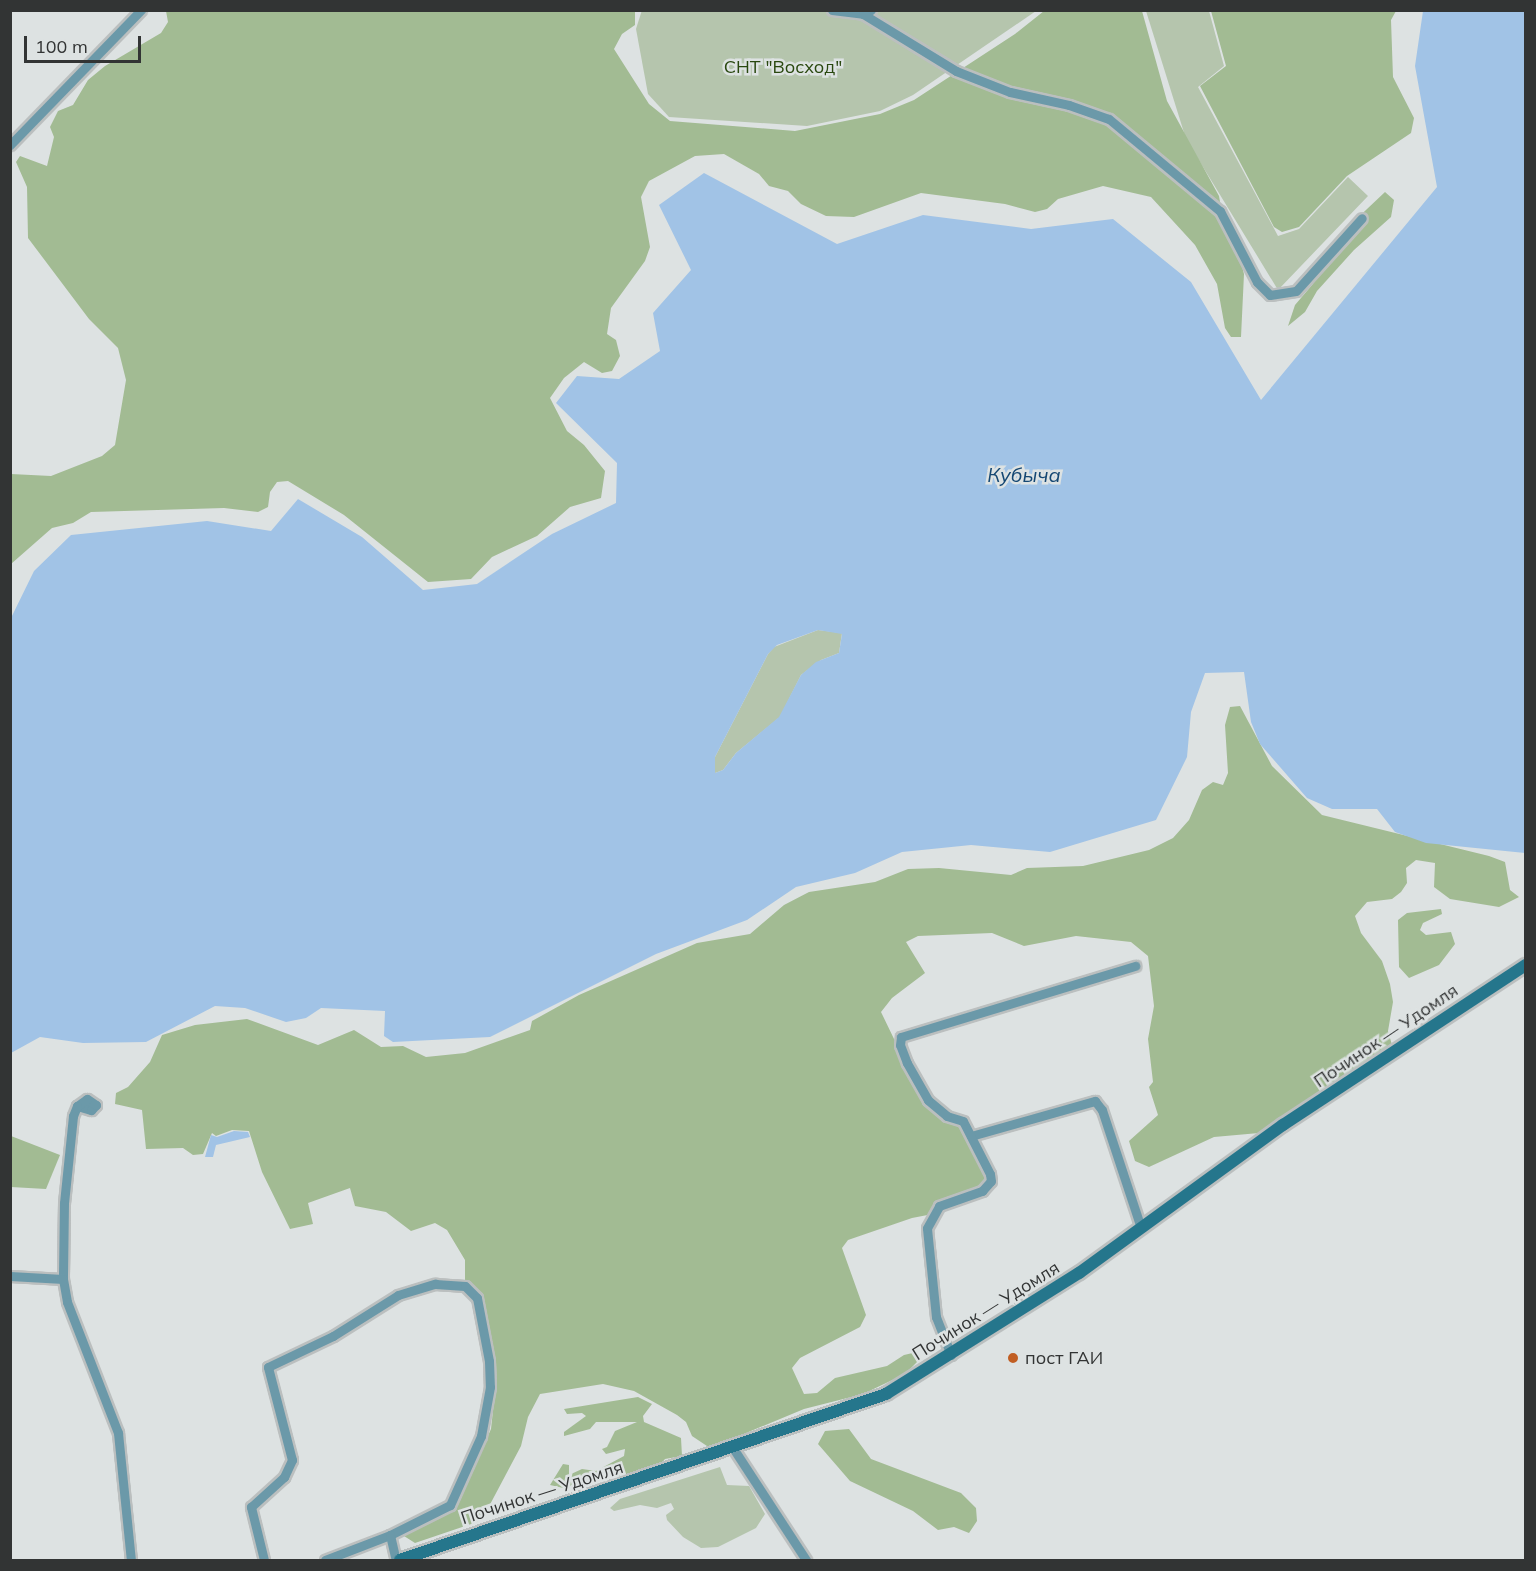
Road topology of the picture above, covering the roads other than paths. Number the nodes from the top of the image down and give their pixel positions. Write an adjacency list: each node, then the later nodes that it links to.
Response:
1 (141, 10): 4 (street)
2 (832, 10): 3 (street)
3 (867, 12): 5 (street)
4 (10, 145)
5 (1362, 219)
6 (1526, 965): 10 (main road, Починок — Удомля)
7 (1135, 966): 9 (street)
8 (77, 1106): 12 (street)
9 (971, 1136): 10 (street); 13 (street)
10 (1141, 1228): 13 (main road, Починок — Удомля)
11 (10, 1276): 12 (street)
12 (63, 1279): 16 (street)
13 (951, 1355): 14 (main road, Починок — Удомля)
14 (734, 1448): 19 (main road, Починок — Удомля); 20 (street)
15 (390, 1535): 17 (street); 18 (street); 19 (street)
16 (130, 1560)
17 (264, 1560)
18 (325, 1560)
19 (398, 1560)
20 (806, 1560)

